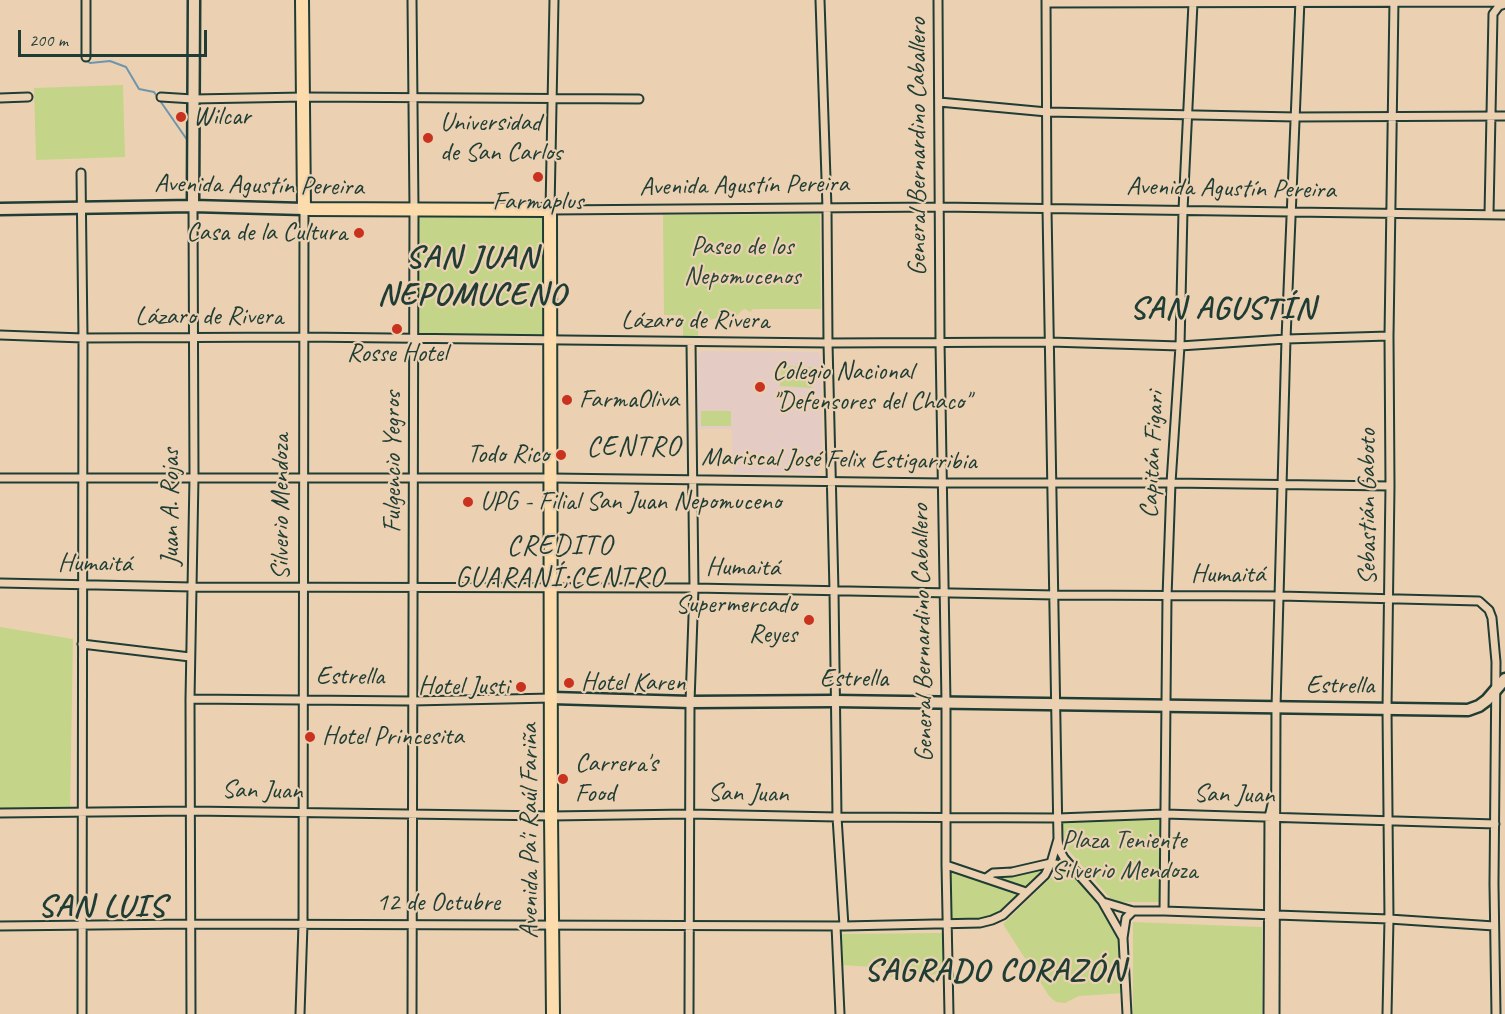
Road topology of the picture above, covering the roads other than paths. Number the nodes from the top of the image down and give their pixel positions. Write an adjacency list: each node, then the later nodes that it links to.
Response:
1 (86, 0): 13 (street)
2 (194, 0): 19 (main road, Juan A. Rojas)
3 (302, 0): 16 (highway, Silverio Mendoza)
4 (412, 0): 18 (street, Fulgencio Yegros)
5 (554, 0): 20 (street, Avenida Pa'i Raúl Fariña)
6 (820, 0): 34 (street)
7 (938, 0): 22 (street, General Bernardino Caballero)
8 (1046, 1): 11 (street); 23 (street)
9 (1394, 1): 10 (street); 12 (street); 28 (street, Sebastián Gaboto)
10 (1300, 2): 11 (street); 27 (street)
11 (1193, 3): 24 (street, Capitán Figari)
12 (1505, 3): 25 (street)
13 (86, 57)
14 (28, 97): 17 (street)
15 (161, 97): 19 (street)
16 (304, 97): 18 (street); 19 (street); 35 (highway, Silverio Mendoza)
17 (0, 98)
18 (413, 98): 20 (street); 36 (street, Fulgencio Yegros)
19 (193, 99): 30 (main road, Juan A. Rojas)
20 (552, 99): 21 (street); 38 (street, Avenida Pa'i Raúl Fariña)
21 (639, 99)
22 (939, 102): 23 (street); 32 (street, General Bernardino Caballero)
23 (1047, 112): 24 (street); 37 (street)
24 (1188, 114): 27 (street); 39 (street, Capitán Figari)
25 (1490, 116): 26 (street); 28 (street); 42 (street)
26 (1505, 116)
27 (1296, 117): 28 (street); 40 (street)
28 (1392, 117): 41 (street, Sebastián Gaboto)
29 (81, 173): 31 (street)
30 (193, 206): 31 (main road, Avenida Agustín Pereira); 35 (main road, Avenida Agustín Pereira); 48 (street, Juan A. Rojas)
31 (81, 207): 33 (main road, Avenida Agustín Pereira); 47 (street)
32 (939, 207): 34 (street, Avenida Agustín Pereira); 37 (street, Avenida Agustín Pereira); 52 (street, General Bernardino Caballero)
33 (0, 208)
34 (827, 208): 38 (street, Avenida Agustín Pereira); 55 (street)
35 (304, 209): 36 (highway, Avenida Agustín Pereira); 46 (street, Silverio Mendoza)
36 (414, 209): 38 (highway, Avenida Agustín Pereira); 49 (street, Fulgencio Yegros)
37 (1047, 209): 39 (street, Avenida Agustín Pereira); 54 (street)
38 (550, 210): 51 (highway, Avenida Pa'i Raúl Fariña)
39 (1183, 210): 40 (street, Avenida Agustín Pereira); 56 (street, Capitán Figari)
40 (1292, 212): 41 (street, Avenida Agustín Pereira); 50 (street)
41 (1390, 213): 42 (street, Avenida Agustín Pereira); 45 (street, Sebastián Gaboto)
42 (1489, 214): 43 (street, Avenida Agustín Pereira)
43 (1505, 215)
44 (0, 334): 47 (street, Lázaro de Rivera)
45 (1389, 336): 50 (street, Lázaro de Rivera); 69 (street, Sebastián Gaboto)
46 (303, 337): 48 (street, Lázaro de Rivera); 49 (street, Lázaro de Rivera); 62 (street, Silverio Mendoza)
47 (83, 338): 48 (street, Lázaro de Rivera); 59 (street)
48 (193, 338): 57 (street, Juan A. Rojas)
49 (414, 338): 51 (street, Lázaro de Rivera); 60 (street, Fulgencio Yegros)
50 (1286, 339): 56 (street, Lázaro de Rivera); 68 (street)
51 (550, 341): 53 (street, Lázaro de Rivera); 61 (highway, Avenida Pa'i Raúl Fariña)
52 (940, 341): 54 (street, Lázaro de Rivera); 55 (street, Lázaro de Rivera); 66 (street, General Bernardino Caballero)
53 (692, 342): 55 (street, Lázaro de Rivera); 63 (street)
54 (1050, 342): 56 (street, Lázaro de Rivera); 65 (street)
55 (828, 343): 64 (street)
56 (1180, 346): 67 (street, Capitán Figari)
57 (194, 477): 59 (street, Mariscal José Felix Estigarribia); 62 (street, Mariscal José Felix Estigarribia); 73 (street, Juan A. Rojas)
58 (0, 478): 59 (street, Mariscal José Felix Estigarribia)
59 (83, 478): 71 (street)
60 (414, 478): 61 (street, Mariscal José Felix Estigarribia); 62 (street, Mariscal José Felix Estigarribia); 75 (street, Fulgencio Yegros)
61 (552, 478): 63 (street, Mariscal José Felix Estigarribia); 72 (highway, Avenida Pa'i Raúl Fariña)
62 (304, 479): 74 (street, Silverio Mendoza)
63 (693, 479): 64 (street, Mariscal José Felix Estigarribia); 76 (street)
64 (831, 481): 66 (street, Mariscal José Felix Estigarribia); 77 (street)
65 (1052, 482): 66 (street, Mariscal José Felix Estigarribia); 67 (street, Mariscal José Felix Estigarribia); 79 (street)
66 (942, 483): 78 (street, General Bernardino Caballero)
67 (1171, 483): 68 (street, Mariscal José Felix Estigarribia); 81 (street, Capitán Figari)
68 (1282, 484): 69 (street, Mariscal José Felix Estigarribia); 80 (street)
69 (1390, 486): 82 (street, Sebastián Gaboto)
70 (0, 583): 71 (street, Humaitá)
71 (82, 584): 73 (street, Humaitá); 83 (street)
72 (552, 586): 75 (street, Humaitá); 76 (street, Humaitá); 90 (highway, Avenida Pa'i Raúl Fariña)
73 (192, 587): 74 (street, Humaitá); 84 (street, Juan A. Rojas)
74 (303, 587): 75 (street, Humaitá); 89 (street, Silverio Mendoza)
75 (414, 587): 92 (street, Fulgencio Yegros)
76 (693, 588): 77 (street, Humaitá); 94 (street)
77 (834, 591): 78 (street, Humaitá); 93 (street)
78 (944, 593): 79 (street, Humaitá); 95 (street, General Bernardino Caballero)
79 (1055, 595): 81 (street, Humaitá); 96 (street)
80 (1280, 596): 81 (street, Humaitá); 82 (street, Humaitá); 98 (street)
81 (1167, 597): 97 (street, Capitán Figari)
82 (1389, 599): 85 (street, Humaitá); 99 (street, Sebastián Gaboto)
83 (82, 644): 84 (street); 101 (street)
84 (190, 657): 91 (street, Juan A. Rojas)
85 (1496, 662): 86 (street); 88 (street)
86 (1505, 664)
87 (1505, 679): 88 (main road, Estrella)
88 (1496, 689): 99 (main road, Estrella); 113 (street)
89 (303, 698): 91 (street, Estrella); 92 (street, Estrella); 102 (street, Silverio Mendoza)
90 (552, 698): 92 (street, Estrella); 94 (main road, Estrella); 107 (highway, Avenida Pa'i Raúl Fariña)
91 (190, 699): 100 (street, Juan A. Rojas)
92 (412, 701): 104 (street, Fulgencio Yegros)
93 (834, 701): 94 (main road, Estrella); 95 (main road, Estrella); 108 (street)
94 (690, 702): 105 (street)
95 (946, 703): 96 (main road, Estrella); 110 (street, General Bernardino Caballero)
96 (1057, 706): 97 (main road, Estrella); 111 (street)
97 (1166, 706): 98 (main road, Estrella); 106 (street, Capitán Figari)
98 (1276, 707): 99 (main road, Estrella); 109 (street)
99 (1387, 709): 112 (street, Sebastián Gaboto)
100 (191, 811): 101 (street, San Juan); 102 (street, San Juan); 125 (street, Juan A. Rojas)
101 (83, 812): 103 (street, San Juan); 131 (street)
102 (302, 812): 104 (street, San Juan); 126 (street, Silverio Mendoza)
103 (0, 813)
104 (413, 814): 107 (street, San Juan); 127 (street, Fulgencio Yegros)
105 (689, 814): 107 (street, San Juan); 108 (street, San Juan); 132 (street)
106 (1165, 814): 109 (street, San Juan); 111 (street, San Juan); 122 (street, Capitán Figari)
107 (551, 816): 129 (highway, Avenida Pa'i Raúl Fariña)
108 (837, 817): 110 (street, San Juan); 134 (street)
109 (1273, 817): 112 (street, San Juan); 123 (street)
110 (946, 818): 111 (street, San Juan); 116 (street, General Bernardino Caballero)
111 (1058, 818): 114 (street)
112 (1388, 819): 113 (street, San Juan); 124 (street, Sebastián Gaboto)
113 (1495, 824): 135 (street)
114 (1058, 839): 115 (street); 117 (street)
115 (1051, 863): 117 (street); 118 (street); 119 (street, 12 de Octubre)
116 (946, 865): 118 (street); 128 (street, General Bernardino Caballero)
117 (1073, 868): 120 (street)
118 (986, 878): 119 (street)
119 (1026, 892): 128 (street, 12 de Octubre)
120 (1102, 901): 121 (street); 136 (street)
121 (1133, 911): 122 (street); 136 (street)
122 (1164, 911): 123 (street)
123 (1273, 915): 124 (street); 148 (street); 149 (street)
124 (1389, 919): 135 (street); 150 (street, Sebastián Gaboto)
125 (192, 924): 126 (street, 12 de Octubre); 131 (street, 12 de Octubre); 140 (street, Juan A. Rojas)
126 (303, 924): 127 (street, 12 de Octubre); 141 (street, Silverio Mendoza)
127 (412, 924): 129 (street, 12 de Octubre); 142 (street, Fulgencio Yegros)
128 (948, 924): 134 (street, 12 de Octubre); 146 (street, General Bernardino Caballero)
129 (552, 925): 132 (street, 12 de Octubre); 143 (highway, Avenida Pa'i Raúl Fariña)
130 (0, 926): 131 (street, 12 de Octubre)
131 (82, 926): 139 (street)
132 (690, 926): 133 (street, 12 de Octubre); 144 (street)
133 (836, 926): 134 (street, 12 de Octubre); 145 (street)
134 (844, 926)
135 (1494, 926): 137 (street)
136 (1123, 938): 147 (street)
137 (1495, 976): 138 (street); 151 (street)
138 (1505, 976)
139 (82, 1014)
140 (191, 1014)
141 (300, 1014)
142 (412, 1014)
143 (553, 1014)
144 (689, 1014)
145 (840, 1014)
146 (949, 1014)
147 (1126, 1014)
148 (1268, 1014)
149 (1275, 1014)
150 (1387, 1014)
151 (1496, 1014)

